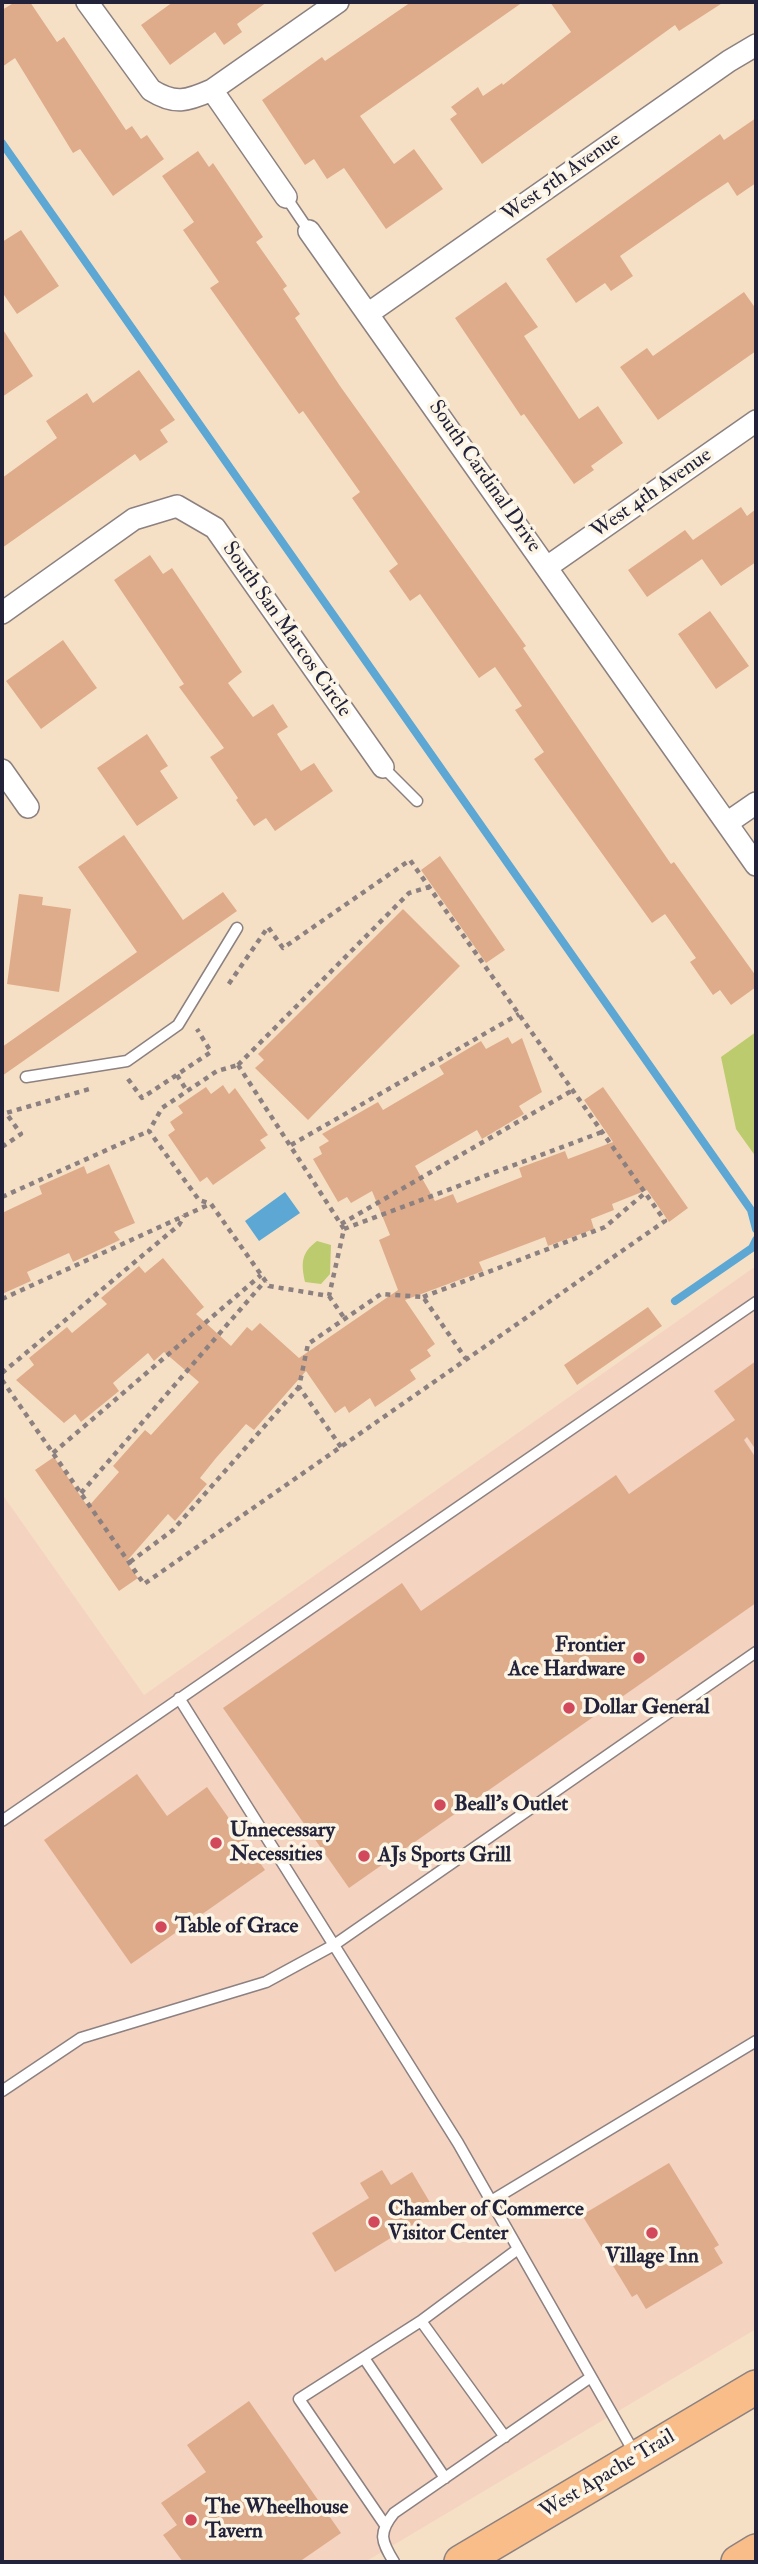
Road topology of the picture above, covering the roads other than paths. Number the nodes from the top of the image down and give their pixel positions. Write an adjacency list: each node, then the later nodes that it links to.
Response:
1 (87, 2): 4 (street)
2 (338, 2): 4 (street)
3 (756, 45): 7 (street, West 5th Avenue)
4 (212, 90): 5 (street, South Cardinal Drive)
5 (286, 197): 6 (lane, South Cardinal Drive)
6 (309, 231): 7 (street, South Cardinal Drive)
7 (369, 313): 9 (street, South Cardinal Drive)
8 (756, 421): 9 (street, West 4th Avenue)
9 (547, 567): 16 (street, South Cardinal Drive)
10 (2, 612): 11 (street, South San Marcos Circle)
11 (383, 767): 13 (lane)
12 (2, 770): 15 (street)
13 (417, 801)
14 (756, 803): 16 (street)
15 (28, 807)
16 (727, 823): 17 (street, South Cardinal Drive)
17 (756, 865)
18 (237, 928): 19 (lane)
19 (26, 1077)
20 (756, 1302): 22 (lane)
21 (756, 1652): 24 (lane)
22 (179, 1698): 23 (lane); 24 (lane)
23 (2, 1821)
24 (334, 1945): 26 (lane); 27 (lane)
25 (756, 2041): 27 (lane)
26 (2, 2091)
27 (491, 2201): 28 (lane)
28 (518, 2249): 29 (lane); 31 (lane)
29 (421, 2321): 30 (lane); 33 (lane)
30 (364, 2358): 35 (lane); 37 (lane)
31 (591, 2377): 33 (lane); 34 (lane)
32 (756, 2387): 34 (main road, West Apache Trail)
33 (505, 2437): 35 (lane)
34 (638, 2458): 36 (main road, West Apache Trail)
35 (445, 2478): 37 (lane)
36 (531, 2520): 40 (main road, West Apache Trail); 41 (main road)
37 (385, 2525): 39 (lane)
38 (756, 2551): 42 (main road)
39 (394, 2562)
40 (461, 2562)
41 (493, 2562)
42 (738, 2562)

